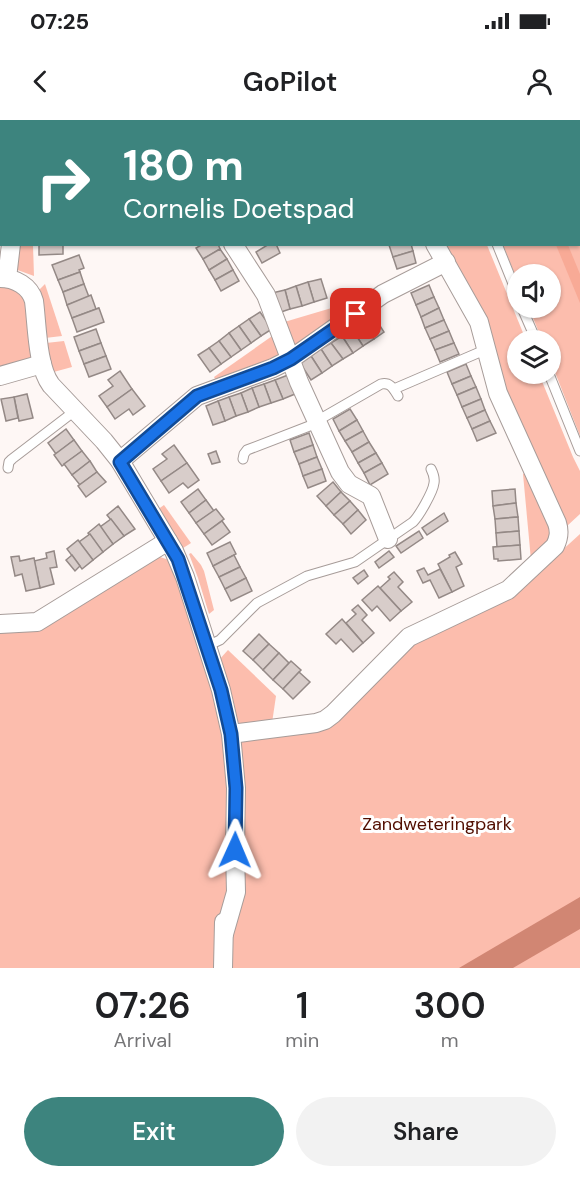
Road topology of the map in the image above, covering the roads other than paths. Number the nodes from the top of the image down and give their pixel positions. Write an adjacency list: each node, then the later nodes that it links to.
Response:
1 (11, 246): 7 (street)
2 (234, 246): 9 (street)
3 (436, 246): 5 (street)
4 (498, 246): 6 (lane)
5 (446, 262): 8 (street); 9 (street)
6 (507, 269)
7 (4, 278): 10 (street)
8 (487, 349): 14 (lane); 24 (street)
9 (291, 359): 14 (street); 17 (street)
10 (42, 364): 11 (street); 13 (street)
11 (0, 376)
12 (553, 384): 15 (lane)
13 (76, 410): 17 (street); 18 (lane)
14 (317, 421): 16 (lane); 20 (street)
15 (580, 451)
16 (243, 459)
17 (120, 462): 21 (street)
18 (8, 468)
19 (431, 469): 20 (lane)
20 (388, 539): 23 (lane)
21 (168, 541): 22 (street); 23 (street)
22 (0, 624)
23 (207, 646): 24 (street)
24 (231, 734): 25 (street)
25 (223, 968)

